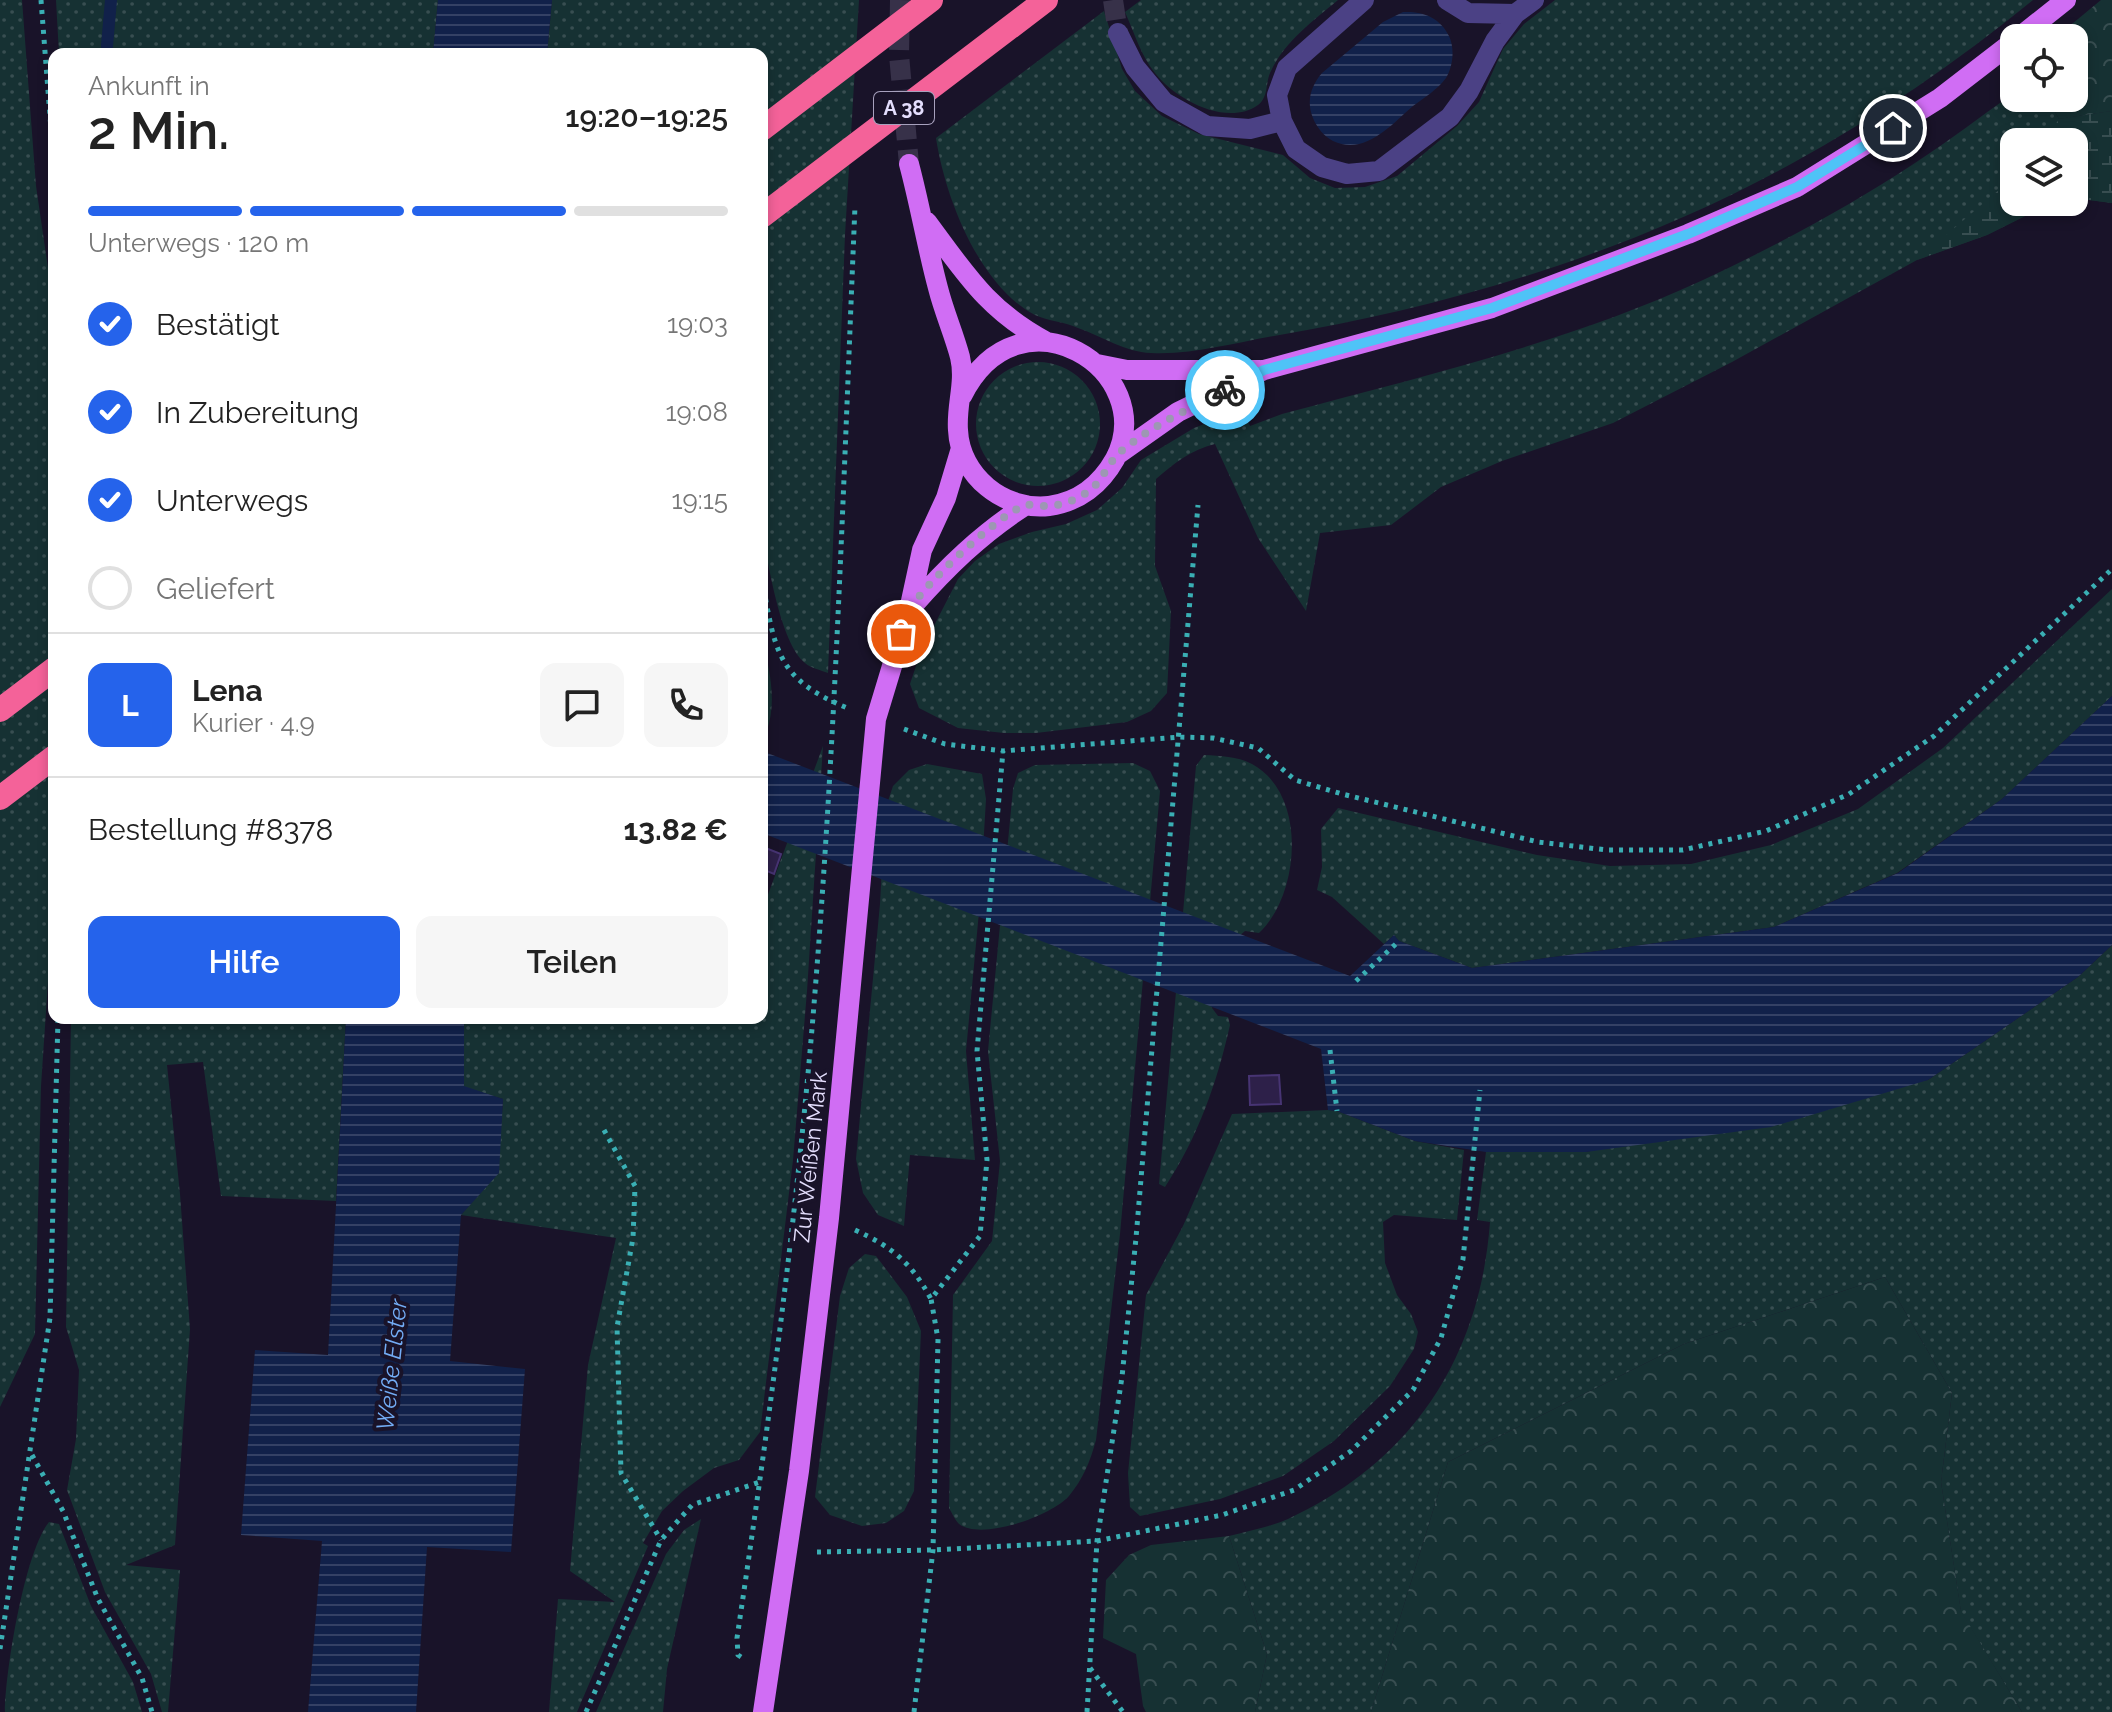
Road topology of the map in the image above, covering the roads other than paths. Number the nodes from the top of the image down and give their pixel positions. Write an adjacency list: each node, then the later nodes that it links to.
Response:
1 (931, 0): 12 (highway, bridge)
2 (1046, 0): 14 (highway, A 38, bridge)
3 (1364, 0): 11 (lane)
4 (1447, 0): 7 (lane)
5 (1534, 0): 7 (lane)
6 (2066, 0): 8 (main road)
7 (1515, 14): 11 (lane)
8 (2035, 24)
9 (1118, 33): 11 (lane)
10 (2000, 51): 18 (main road)
11 (1282, 121)
12 (768, 124)
13 (909, 164): 15 (main road, Zur Weißen Mark)
14 (768, 211)
15 (923, 217): 16 (main road, Zur Weißen Mark); 19 (main road, Zur Weißen Mark)
16 (1047, 342): 17 (main road, Zur Weißen Mark); 19 (main road, Zur Weißen Mark)
17 (1097, 364): 18 (main road); 21 (main road)
18 (1264, 370): 21 (main road)
19 (962, 396): 20 (main road, Zur Weißen Mark)
20 (961, 448): 22 (main road); 23 (main road, Zur Weißen Mark)
21 (1117, 455): 22 (main road)
22 (1026, 505): 23 (main road, Zur Weißen Mark)
23 (909, 610): 28 (main road, Zur Weißen Mark)
24 (48, 674): 25 (highway)
25 (0, 710)
26 (48, 762): 27 (highway)
27 (0, 798)
28 (763, 1712)

